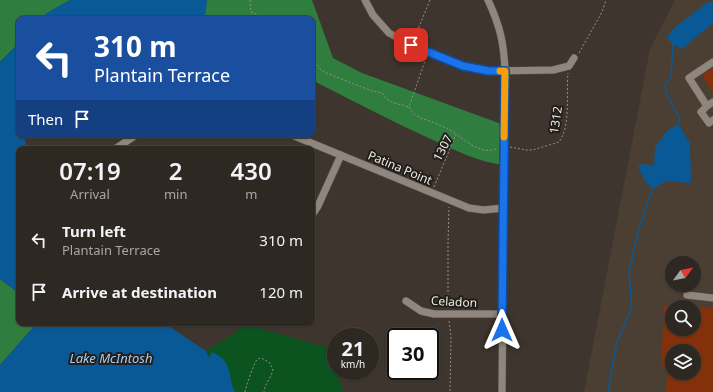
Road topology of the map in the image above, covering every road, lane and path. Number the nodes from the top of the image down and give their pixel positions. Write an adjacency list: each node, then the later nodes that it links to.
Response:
1 (250, 0): 6 (path)
2 (365, 0): 7 (street)
3 (430, 0): 7 (path)
4 (488, 0): 13 (street)
5 (606, 0): 9 (path)
6 (259, 16)
7 (411, 45): 8 (street)
8 (428, 52): 13 (street); 15 (path)
9 (574, 58): 12 (street)
10 (315, 62): 15 (path)
11 (713, 62): 14 (street)
12 (568, 66): 13 (street); 21 (path, 1312)
13 (505, 71): 21 (street)
14 (710, 104): 16 (street)
15 (409, 107): 17 (path)
16 (713, 120)
17 (456, 134): 21 (path, 1307); 23 (path, 1307)
18 (132, 138): 20 (street)
19 (299, 138): 22 (street, Patina Point)
20 (120, 146)
21 (504, 147): 25 (street)
22 (340, 155): 23 (street, Patina Point); 26 (street)
23 (431, 192): 24 (street, Patina Point)
24 (450, 200): 25 (street, Patina Point); 31 (path)
25 (503, 208): 30 (street)
26 (315, 210)
27 (687, 295): 28 (street)
28 (713, 298)
29 (406, 301): 31 (street, Celadon)
30 (503, 314): 31 (street, Celadon); 35 (street)
31 (448, 315): 34 (path)
32 (245, 392): 33 (path)
33 (264, 392)
34 (450, 392)
35 (502, 392)

